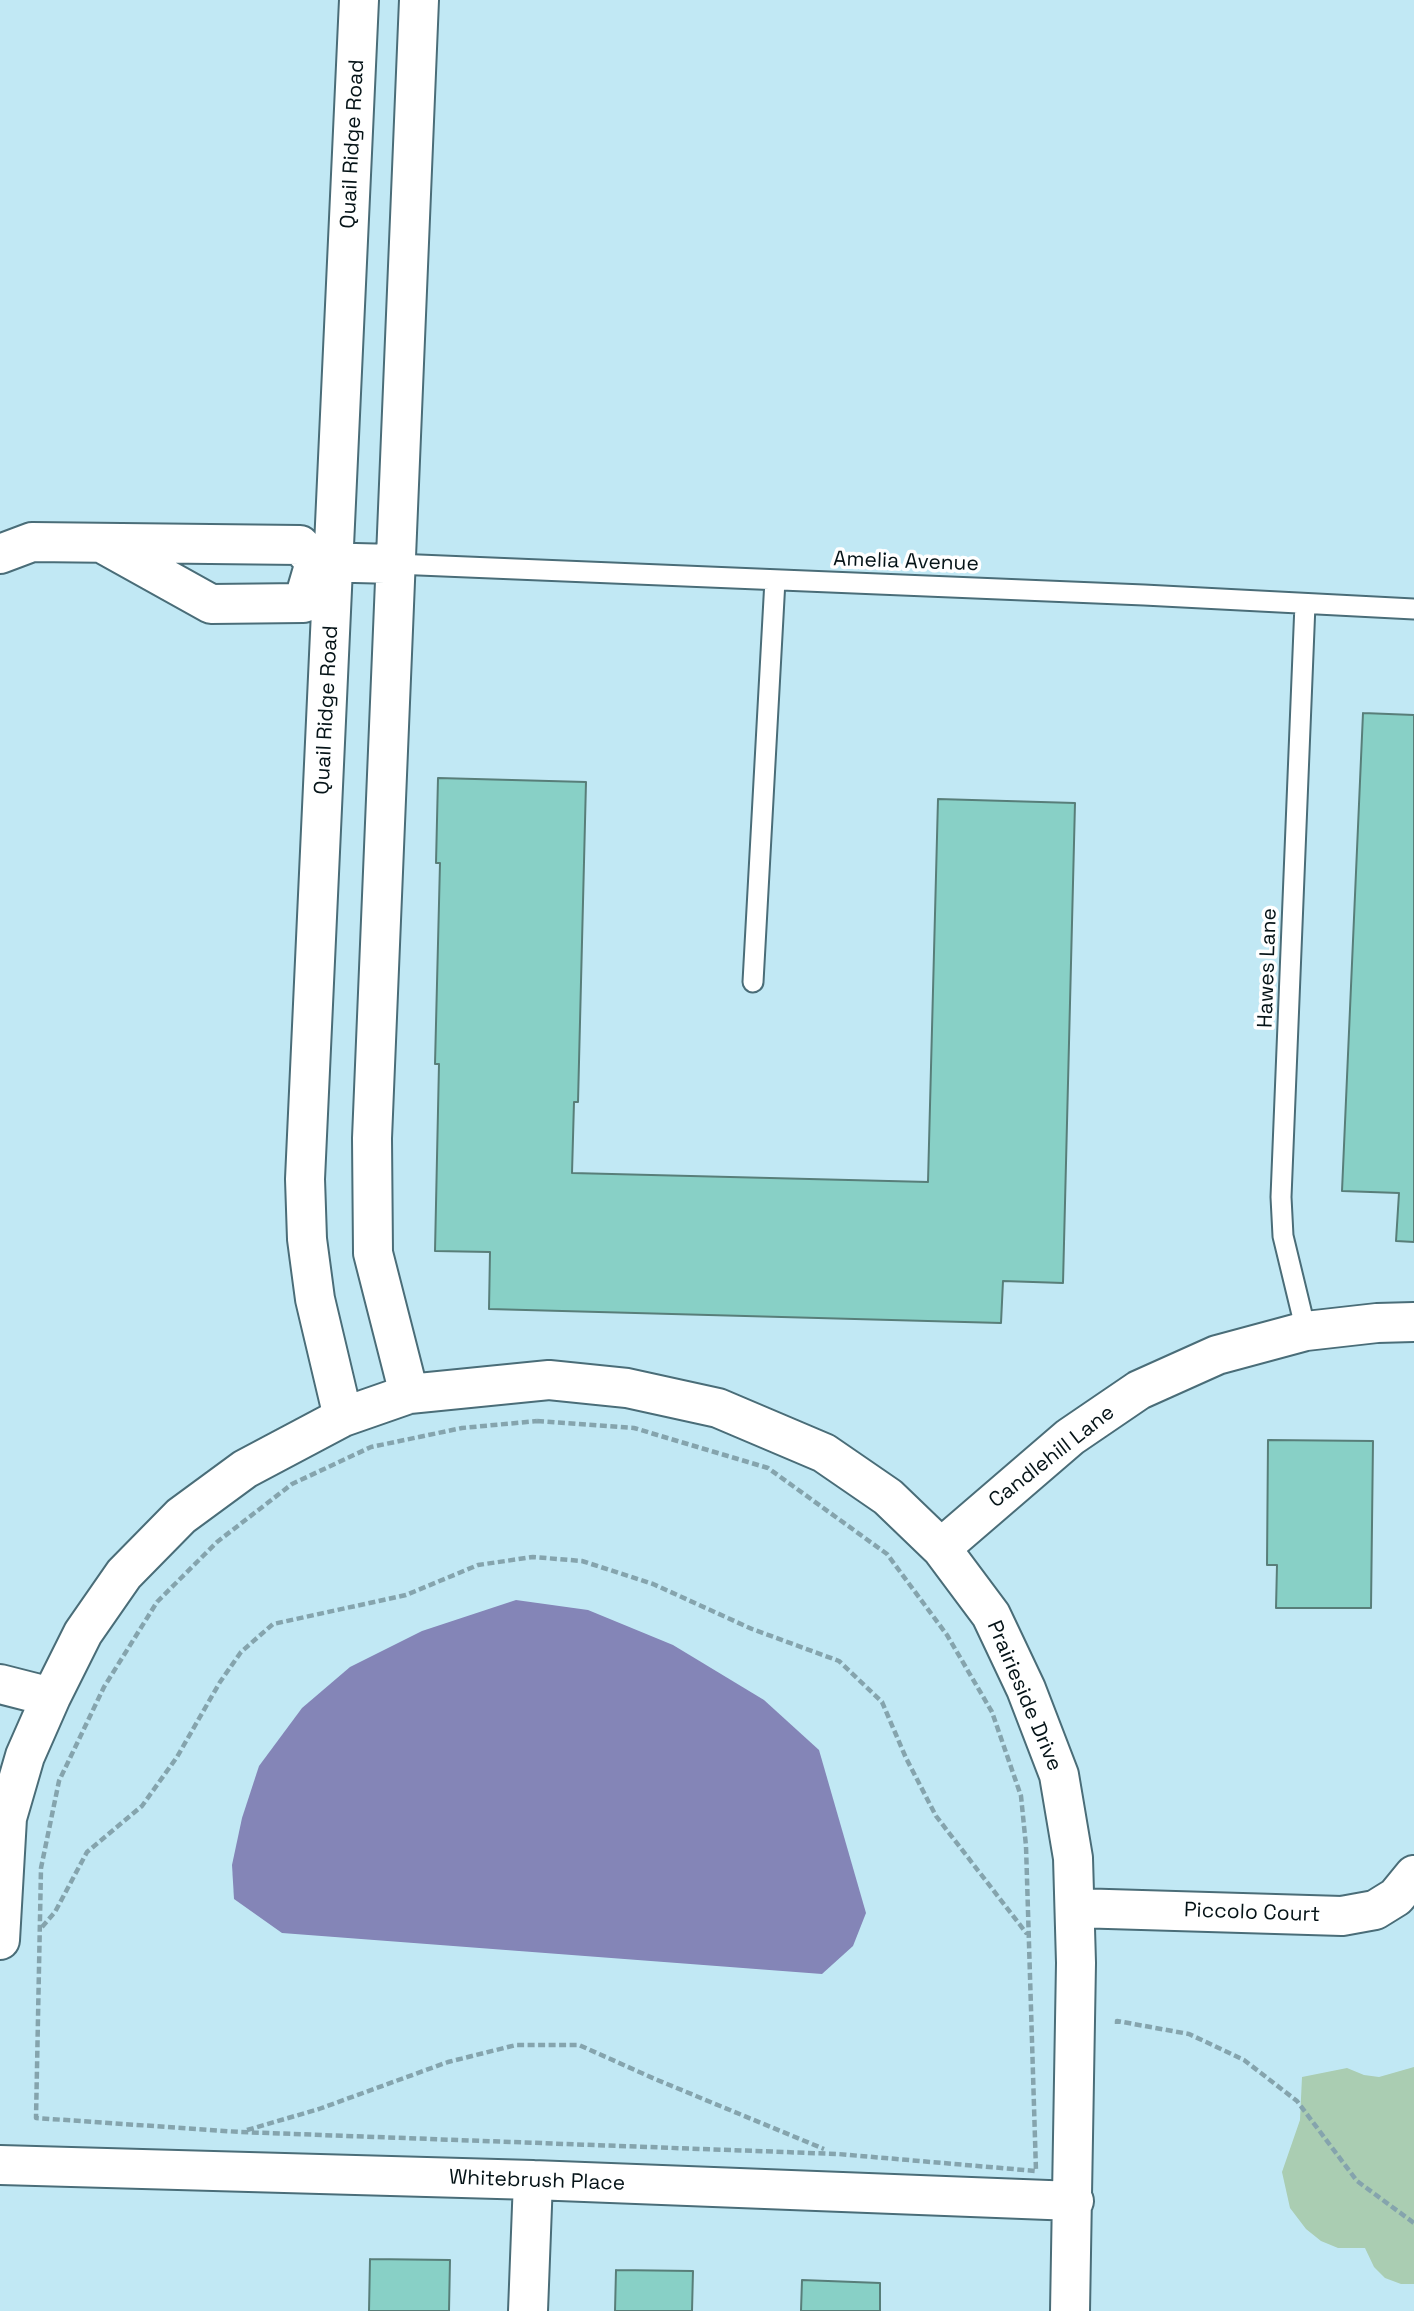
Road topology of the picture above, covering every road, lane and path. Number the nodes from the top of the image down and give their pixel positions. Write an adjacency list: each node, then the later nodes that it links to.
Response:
1 (359, 0): 5 (street, Quail Ridge Road)
2 (419, 0): 6 (street)
3 (103, 544): 4 (street); 5 (street); 5 (street)
4 (0, 554)
5 (324, 562): 6 (street); 14 (street, Quail Ridge Road)
6 (395, 564): 7 (lane, Amelia Avenue); 13 (street)
7 (775, 580): 8 (lane, Amelia Avenue); 10 (lane)
8 (1305, 604): 9 (lane, Amelia Avenue); 12 (lane, Hawes Lane)
9 (1414, 609)
10 (754, 982)
11 (1414, 1322): 12 (street, Candlehill Lane)
12 (1306, 1331): 15 (street, Candlehill Lane)
13 (409, 1394): 14 (street, Prairieside Drive); 15 (street, Prairieside Drive)
14 (343, 1417): 17 (street, Prairieside Drive)
15 (941, 1548): 19 (street, Prairieside Drive)
16 (0, 1684): 17 (street)
17 (51, 1697): 22 (street, Prairieside Drive)
18 (1414, 1875): 19 (street, Piccolo Court)
19 (1075, 1908): 28 (street, Prairieside Drive)
20 (40, 1931): 21 (path); 21 (path); 24 (path)
21 (1028, 1935): 25 (path)
22 (0, 1940)
23 (1117, 2035): 29 (path)
24 (240, 2132): 25 (path); 25 (path)
25 (838, 2154)
26 (0, 2165): 27 (street, Whitebrush Place)
27 (533, 2180): 28 (street, Whitebrush Place); 30 (street)
28 (1073, 2201): 31 (street, Prairieside Drive)
29 (1414, 2223)
30 (528, 2311)
31 (1070, 2311)

